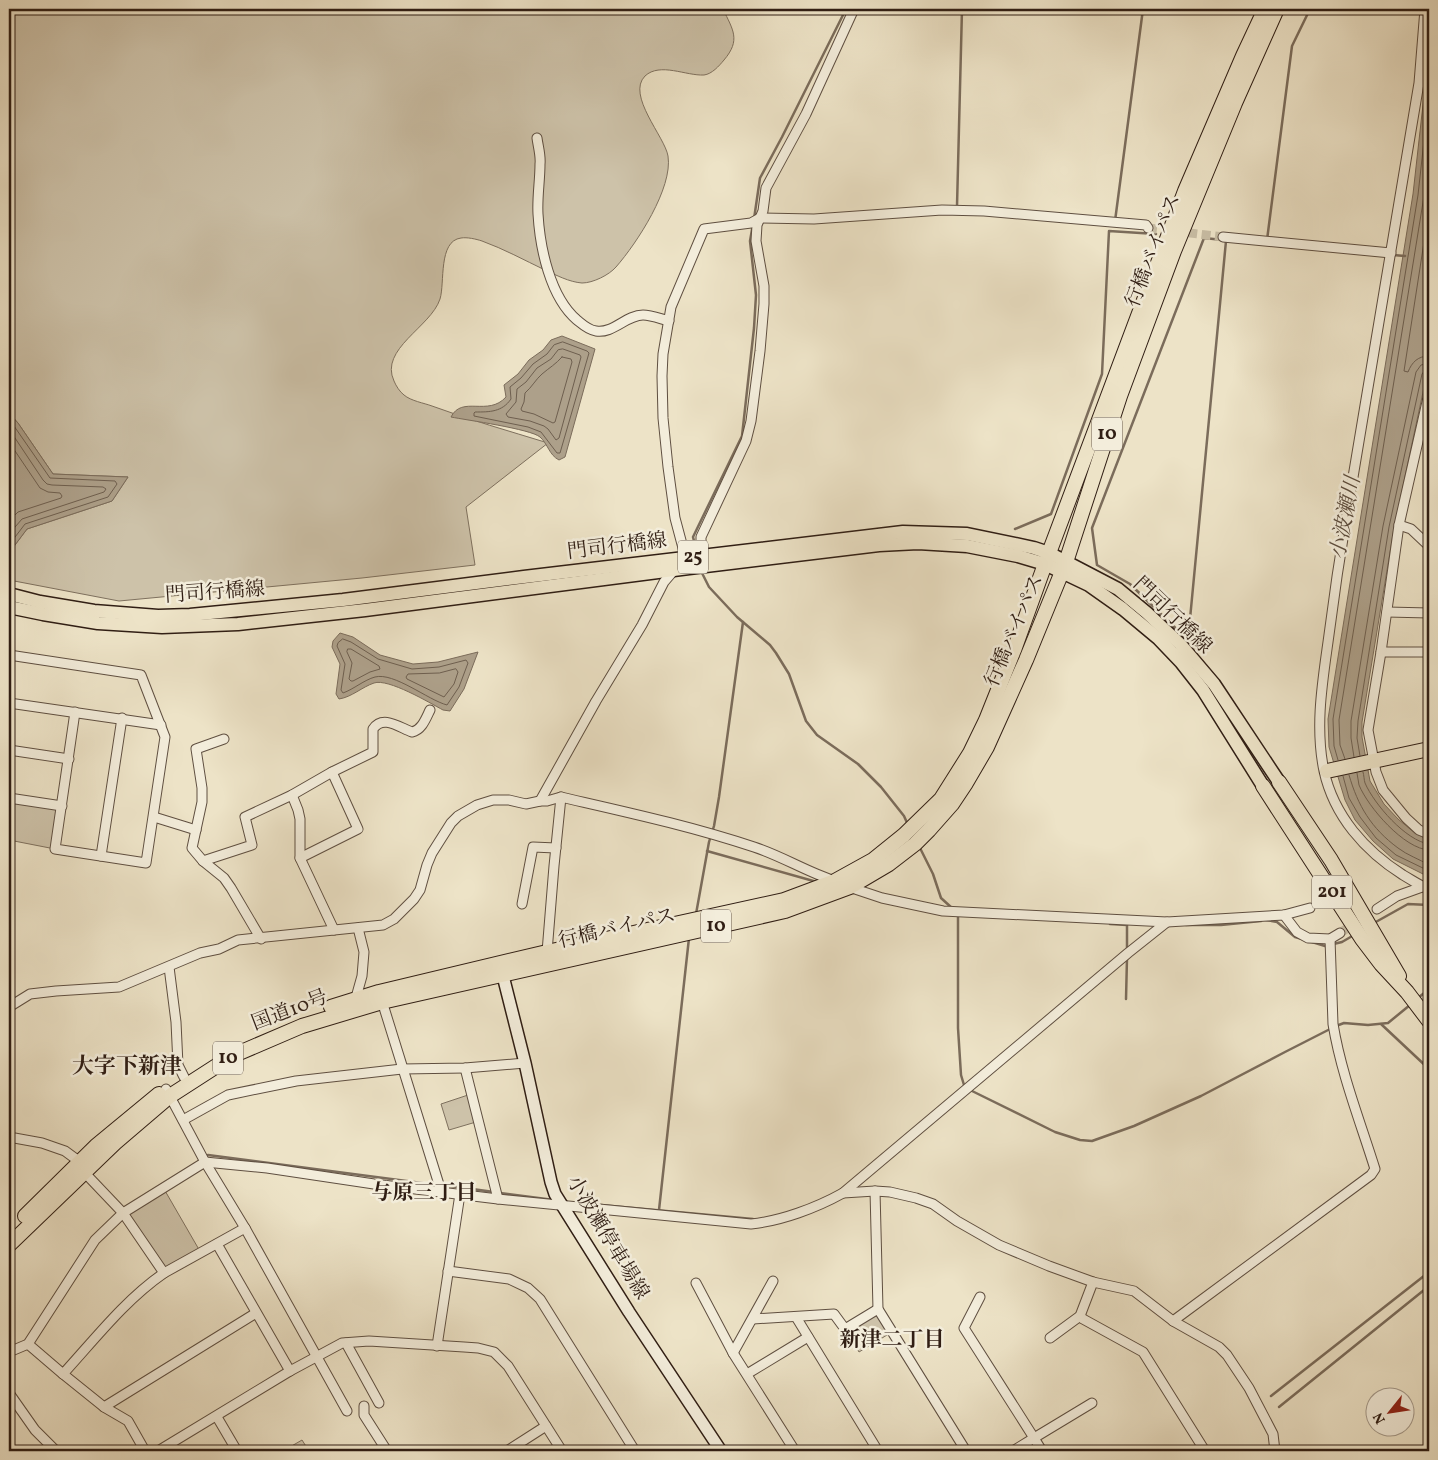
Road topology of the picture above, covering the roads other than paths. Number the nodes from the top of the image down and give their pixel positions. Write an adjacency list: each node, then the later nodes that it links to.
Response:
1 (854, 9): 6 (street)
2 (1265, 9): 14 (highway, 行橋バイパス / 10)
3 (1278, 9): 17 (highway, 行橋バイパス / 10)
4 (1425, 9): 9 (street)
5 (537, 138): 10 (street)
6 (760, 218): 7 (street); 10 (street); 15 (street)
7 (1148, 228)
8 (1223, 237): 9 (street)
9 (1390, 253): 54 (street)
10 (669, 321): 16 (street)
11 (1429, 393): 12 (street)
12 (1400, 525): 13 (street); 21 (street)
13 (1429, 546)
14 (1047, 559): 15 (main road, 門司行橋線 / 25); 17 (main road, 門司行橋線 / 25); 52 (highway, 行橋バイパス / 10)
15 (707, 561): 16 (main road, 門司行橋線 / 25)
16 (687, 563): 18 (main road, 門司行橋線 / 25); 19 (main road, 門司行橋線 / 25)
17 (1064, 567): 38 (main road, 門司行橋線 / 25); 39 (main road, 門司行橋線 / 25); 53 (highway, 行橋バイパス / 10)
18 (674, 570): 20 (main road, 門司行橋線 / 25); 43 (street)
19 (9, 594)
20 (9, 607)
21 (1387, 612): 22 (street); 23 (street)
22 (1429, 613)
23 (1381, 652): 24 (street); 35 (street)
24 (1429, 652)
25 (9, 654): 30 (street)
26 (9, 703): 28 (street)
27 (430, 710): 37 (street)
28 (75, 712): 29 (street); 34 (street)
29 (122, 718): 30 (street); 49 (street)
30 (161, 725): 45 (street)
31 (224, 739): 46 (street)
32 (1429, 748): 35 (highway)
33 (9, 750): 34 (street)
34 (68, 759): 44 (street)
35 (1373, 762): 36 (highway); 47 (street)
36 (1327, 771)
37 (332, 772): 40 (street); 50 (street)
38 (1279, 782): 68 (highway, 201)
39 (1263, 786): 68 (highway, 201)
40 (292, 795): 50 (street); 51 (street)
41 (561, 797): 43 (street); 48 (street); 52 (street)
42 (9, 798): 44 (street)
43 (540, 800): 60 (street)
44 (62, 806): 49 (street)
45 (154, 817): 46 (street); 49 (street)
46 (196, 830): 51 (street)
47 (1429, 834)
48 (556, 848): 55 (street); 65 (street)
49 (101, 856)
50 (300, 858): 61 (street)
51 (203, 861): 63 (street)
52 (835, 881): 53 (street); 65 (highway, 行橋バイパス / 10)
53 (850, 887): 59 (street); 67 (highway, 行橋バイパス / 10)
54 (1425, 888): 57 (street)
55 (522, 904)
56 (1310, 908): 58 (street)
57 (1377, 909)
58 (1284, 915): 59 (street); 64 (street)
59 (1167, 922): 84 (street)
60 (358, 928): 61 (street); 70 (street)
61 (334, 930): 63 (street)
62 (1340, 934): 64 (street)
63 (261, 939): 66 (street)
64 (1330, 939): 104 (street)
65 (547, 952): 67 (highway, 行橋バイパス / 10)
66 (169, 967): 71 (street); 76 (street)
67 (502, 970): 69 (highway, 国道10号 / 10); 73 (main road, 小波瀬停車場線)
68 (1407, 992): 72 (highway, 201)
69 (380, 997): 70 (highway, 国道10号 / 10); 75 (street)
70 (354, 1004): 76 (highway, 国道10号 / 10); 77 (highway, 国道10号 / 10)
71 (9, 1007)
72 (1429, 1021)
73 (525, 1063): 74 (street); 87 (main road, 小波瀬停車場線)
74 (465, 1068): 75 (street); 86 (street)
75 (402, 1069): 78 (street); 82 (street)
76 (184, 1076): 77 (highway, 国道10号 / 10)
77 (168, 1092): 78 (street); 81 (highway, 国道10号 / 10)
78 (183, 1120): 80 (street)
79 (9, 1137): 81 (street)
80 (205, 1162): 82 (street); 88 (street); 89 (street)
81 (82, 1167): 88 (street); 90 (highway, 国道10号 / 10); 92 (highway, 国道10号 / 10)
82 (441, 1191): 85 (street)
83 (875, 1191): 84 (street); 96 (street); 99 (street)
84 (843, 1193): 87 (street)
85 (460, 1194): 86 (street); 93 (street)
86 (498, 1199): 87 (street)
87 (562, 1206): 133 (main road, 小波瀬停車場線)
88 (122, 1213): 94 (street); 108 (street)
89 (245, 1228): 91 (street); 112 (street)
90 (9, 1232)
91 (217, 1244): 94 (street); 100 (street)
92 (9, 1245)
93 (448, 1271): 109 (street); 132 (street)
94 (164, 1273): 114 (street)
95 (773, 1281): 103 (street)
96 (1093, 1282): 101 (street); 104 (street)
97 (696, 1283): 111 (street)
98 (980, 1297): 124 (street)
99 (878, 1309): 102 (street); 136 (street)
100 (256, 1313): 113 (street); 120 (street)
101 (1080, 1316): 106 (street); 139 (street)
102 (796, 1317): 103 (street); 105 (street)
103 (753, 1319): 111 (street)
104 (1173, 1321): 140 (street)
105 (808, 1337): 115 (street); 135 (street)
106 (1050, 1338)
107 (346, 1343): 109 (street); 112 (street); 117 (street)
108 (28, 1344): 110 (street); 114 (street)
109 (437, 1346): 123 (street)
110 (9, 1352)
111 (734, 1352): 115 (street)
112 (318, 1357): 113 (street); 121 (street)
113 (290, 1371): 122 (street)
114 (64, 1374): 120 (street)
115 (747, 1374): 134 (street)
116 (9, 1393): 125 (street)
117 (379, 1403)
118 (1092, 1403): 124 (street)
119 (364, 1406): 129 (street)
120 (104, 1407): 126 (street)
121 (347, 1411)
122 (217, 1417): 127 (street); 128 (street)
123 (546, 1426): 130 (street); 131 (street)
124 (1034, 1438): 137 (street); 138 (street)
125 (56, 1451)
126 (144, 1451)
127 (158, 1451)
128 (237, 1451)
129 (387, 1451)
130 (507, 1451)
131 (562, 1451)
132 (635, 1451)
133 (721, 1451)
134 (795, 1451)
135 (878, 1451)
136 (966, 1451)
137 (1013, 1451)
138 (1042, 1451)
139 (1205, 1451)
140 (1275, 1451)

